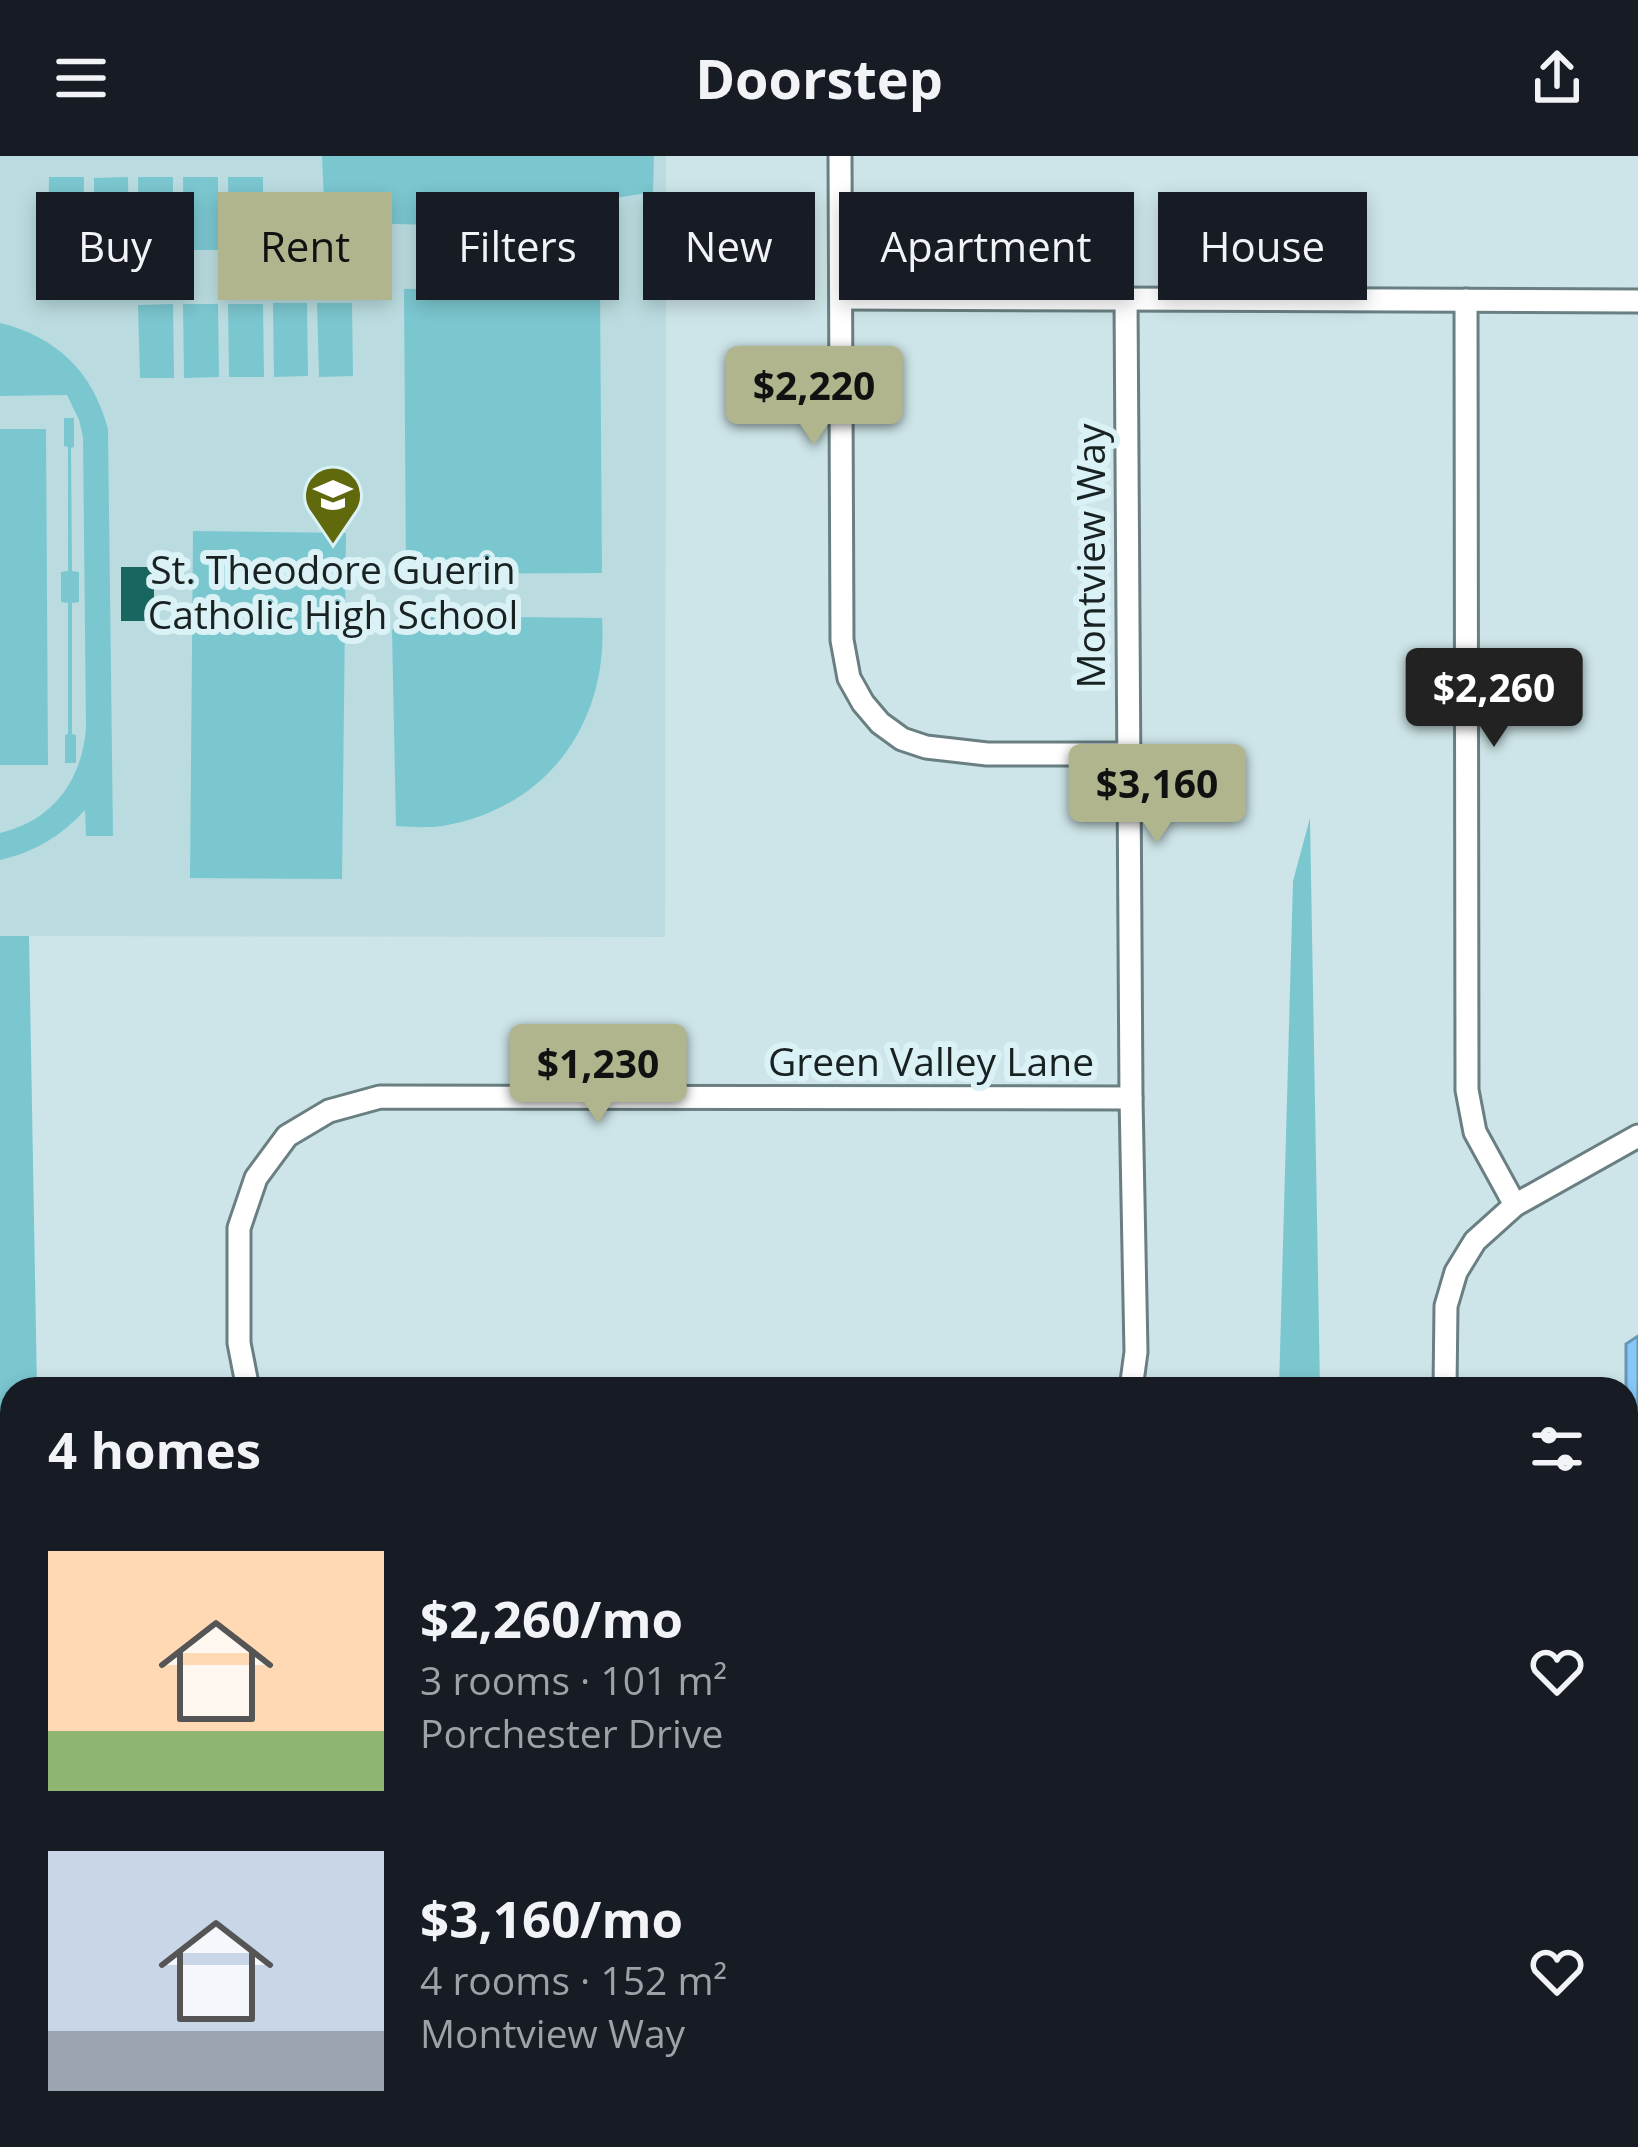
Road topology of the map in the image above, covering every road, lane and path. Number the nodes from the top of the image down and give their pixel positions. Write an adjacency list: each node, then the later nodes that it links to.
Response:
1 (840, 156): 2 (street)
2 (841, 192)
3 (1134, 299): 6 (street)
4 (842, 300): 8 (street)
5 (1126, 300): 8 (street, Montview Way)
6 (1466, 300): 7 (street); 11 (street)
7 (1638, 301)
8 (1128, 754): 9 (street, Montview Way)
9 (1131, 1098): 12 (street, Green Valley Lane); 13 (street, Montview Way)
10 (1638, 1136): 11 (street)
11 (1515, 1205): 14 (street)
12 (246, 1377)
13 (1133, 1377)
14 (1445, 1377)

